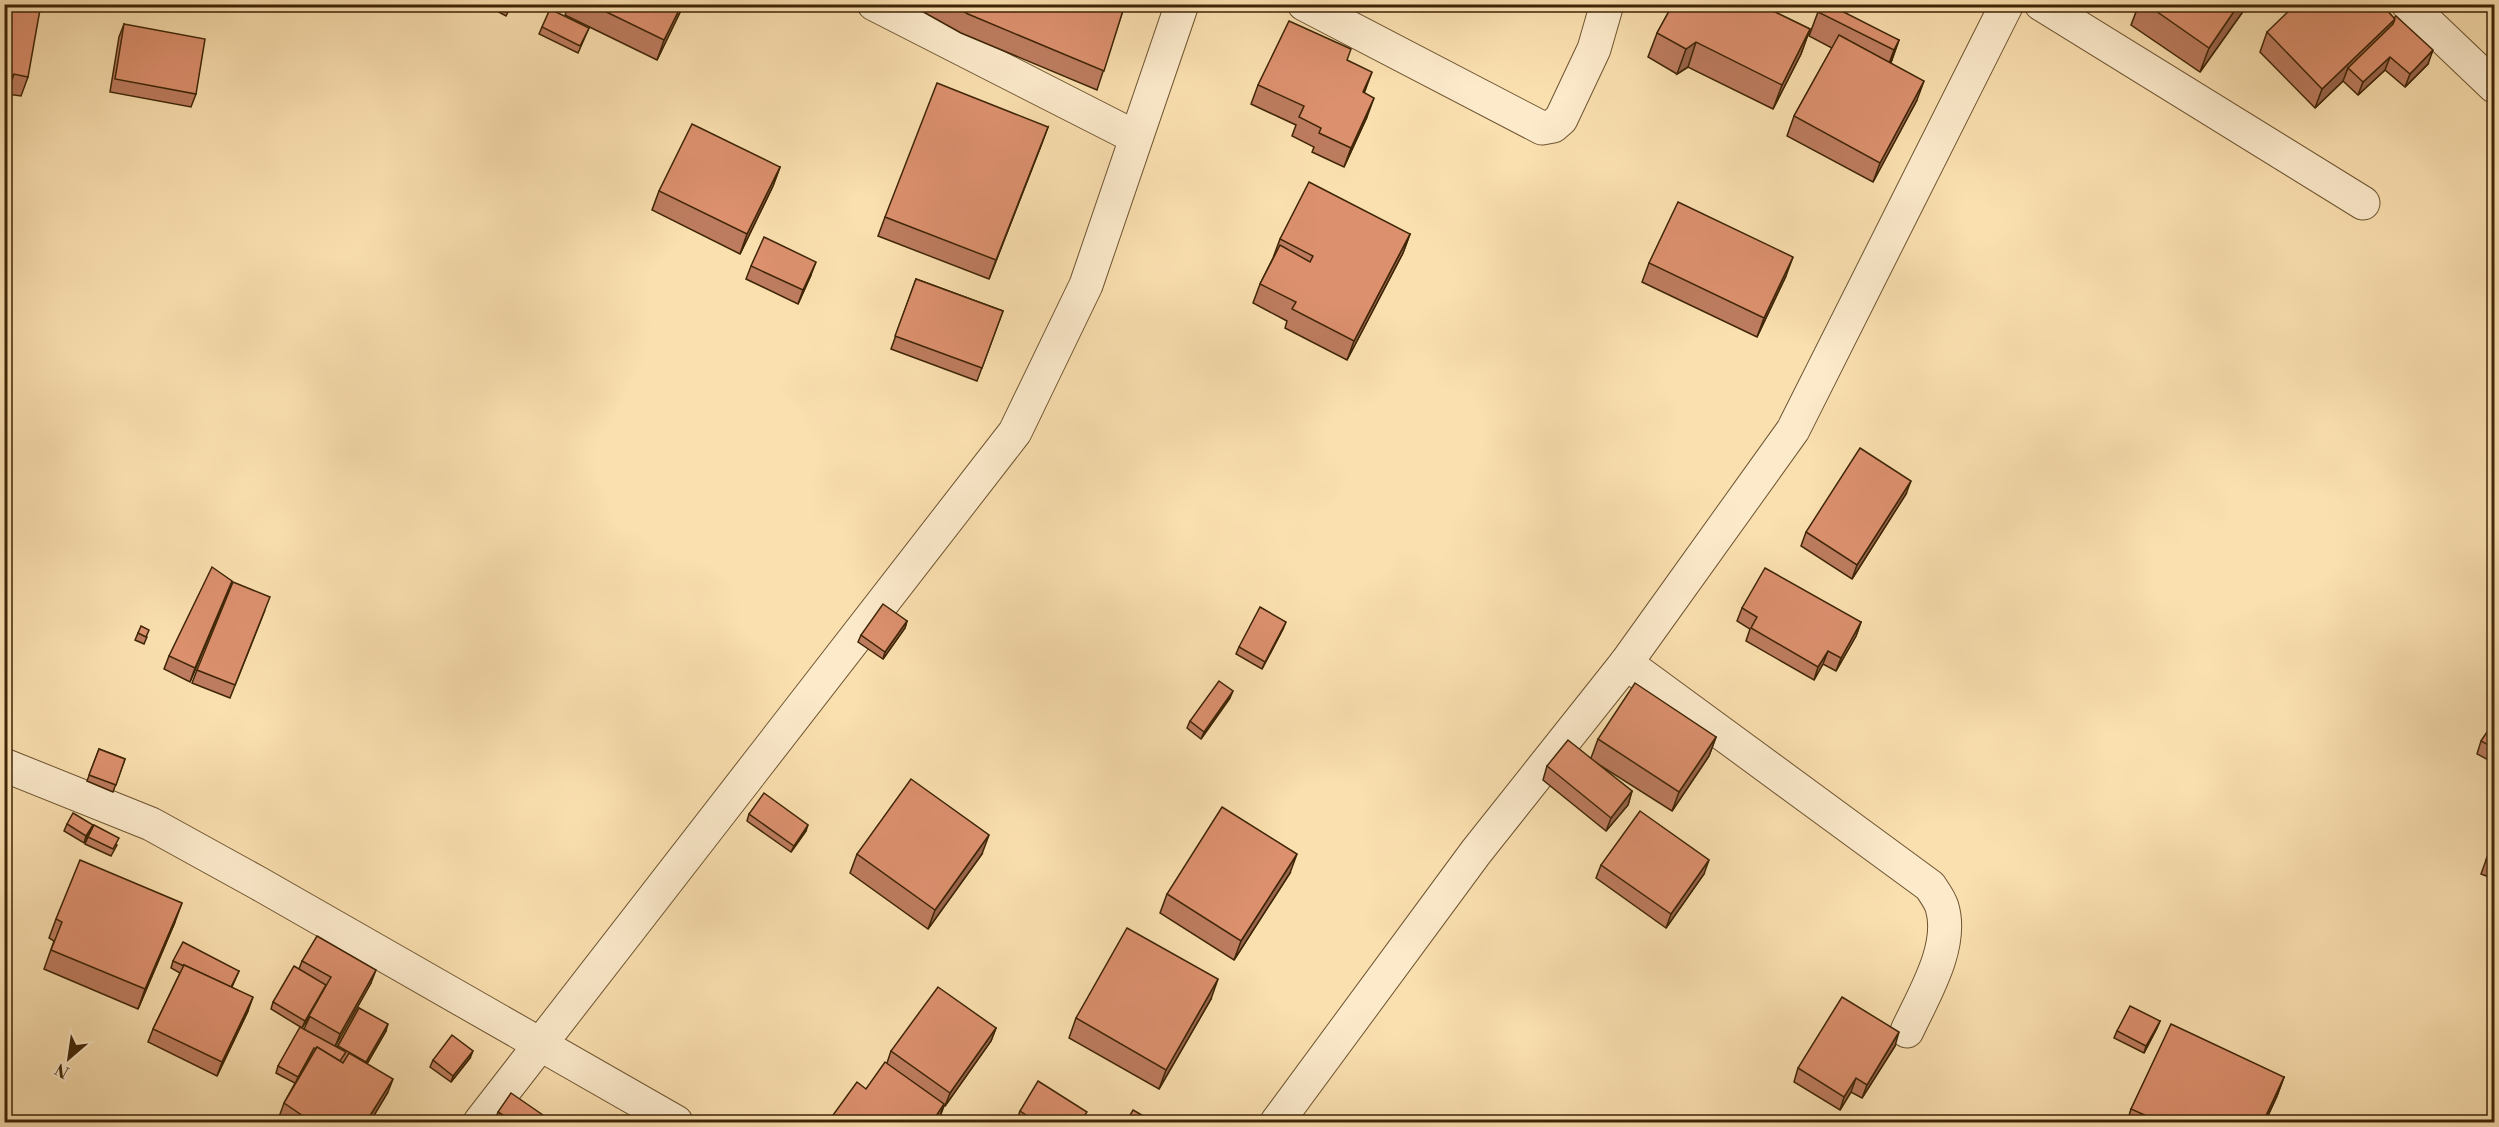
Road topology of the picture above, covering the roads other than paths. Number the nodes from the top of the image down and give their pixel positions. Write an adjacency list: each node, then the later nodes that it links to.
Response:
1 (874, 4): 9 (street)
2 (1182, 4): 9 (street)
3 (1304, 4): 4 (street)
4 (1607, 4)
5 (2007, 4): 11 (street)
6 (2041, 4): 10 (street)
7 (2408, 4): 8 (street)
8 (2494, 86)
9 (1135, 137): 14 (street)
10 (2363, 203)
11 (1626, 663): 13 (street); 17 (street)
12 (4, 765): 14 (street)
13 (1907, 1031)
14 (541, 1045): 15 (street); 16 (street)
15 (480, 1122)
16 (676, 1122)
17 (1277, 1122)

